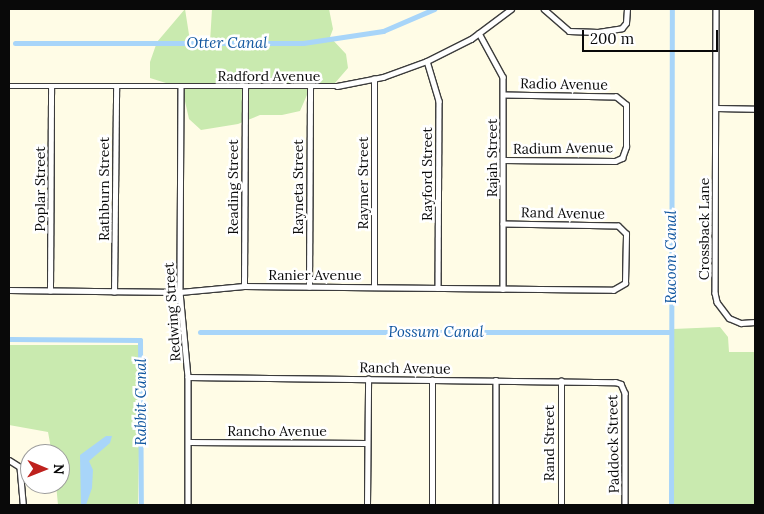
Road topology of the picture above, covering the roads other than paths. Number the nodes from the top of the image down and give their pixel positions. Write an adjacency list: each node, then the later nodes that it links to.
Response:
1 (511, 9): 5 (street, Radford Avenue)
2 (544, 9): 3 (street)
3 (627, 9)
4 (716, 9): 15 (street, Crossback Lane)
5 (479, 33): 6 (street, Radford Avenue); 14 (street, Rajah Street)
6 (427, 61): 7 (street, Radford Avenue); 24 (street, Rayford Street)
7 (374, 79): 13 (street, Radford Avenue); 22 (street, Raymer Street)
8 (9, 86): 9 (street, Radford Avenue)
9 (51, 87): 10 (street, Radford Avenue); 27 (street, Poplar Street)
10 (116, 87): 11 (street, Radford Avenue); 28 (street, Rathburn Street)
11 (180, 88): 12 (street, Radford Avenue); 29 (street, Redwing Street)
12 (245, 88): 13 (street, Radford Avenue); 20 (street, Reading Street)
13 (310, 88): 21 (street, Rayneta Street)
14 (504, 95): 17 (street, Radio Avenue); 18 (street, Rajah Street)
15 (716, 108): 16 (street); 30 (street, Crossback Lane)
16 (755, 108)
17 (622, 158): 18 (street, Radium Avenue)
18 (503, 160): 19 (street, Rajah Street)
19 (503, 224): 23 (street, Rand Avenue); 25 (street, Rajah Street)
20 (244, 286): 21 (street, Ranier Avenue); 29 (street, Ranier Avenue)
21 (308, 286): 22 (street, Ranier Avenue)
22 (374, 287): 24 (street, Ranier Avenue)
23 (622, 287): 25 (street, Ranier Avenue)
24 (438, 288): 25 (street, Ranier Avenue)
25 (503, 289)
26 (9, 290): 27 (street, Ranier Avenue)
27 (50, 291): 28 (street, Ranier Avenue)
28 (114, 292): 29 (street, Ranier Avenue)
29 (180, 292): 31 (street, Redwing Street)
30 (755, 322)
31 (188, 377): 32 (street, Ranch Avenue); 37 (street, Redwing Street)
32 (368, 379): 33 (street, Ranch Avenue); 38 (street)
33 (432, 380): 34 (street, Ranch Avenue); 43 (street)
34 (496, 380): 35 (street, Ranch Avenue); 44 (street)
35 (561, 381): 36 (street, Ranch Avenue); 45 (street, Rand Street)
36 (621, 384): 46 (street, Paddock Street)
37 (188, 442): 38 (street, Rancho Avenue); 41 (street, Redwing Street)
38 (367, 443): 42 (street)
39 (9, 460): 40 (street)
40 (23, 505)
41 (188, 505)
42 (367, 505)
43 (432, 505)
44 (496, 505)
45 (561, 505)
46 (625, 505)

